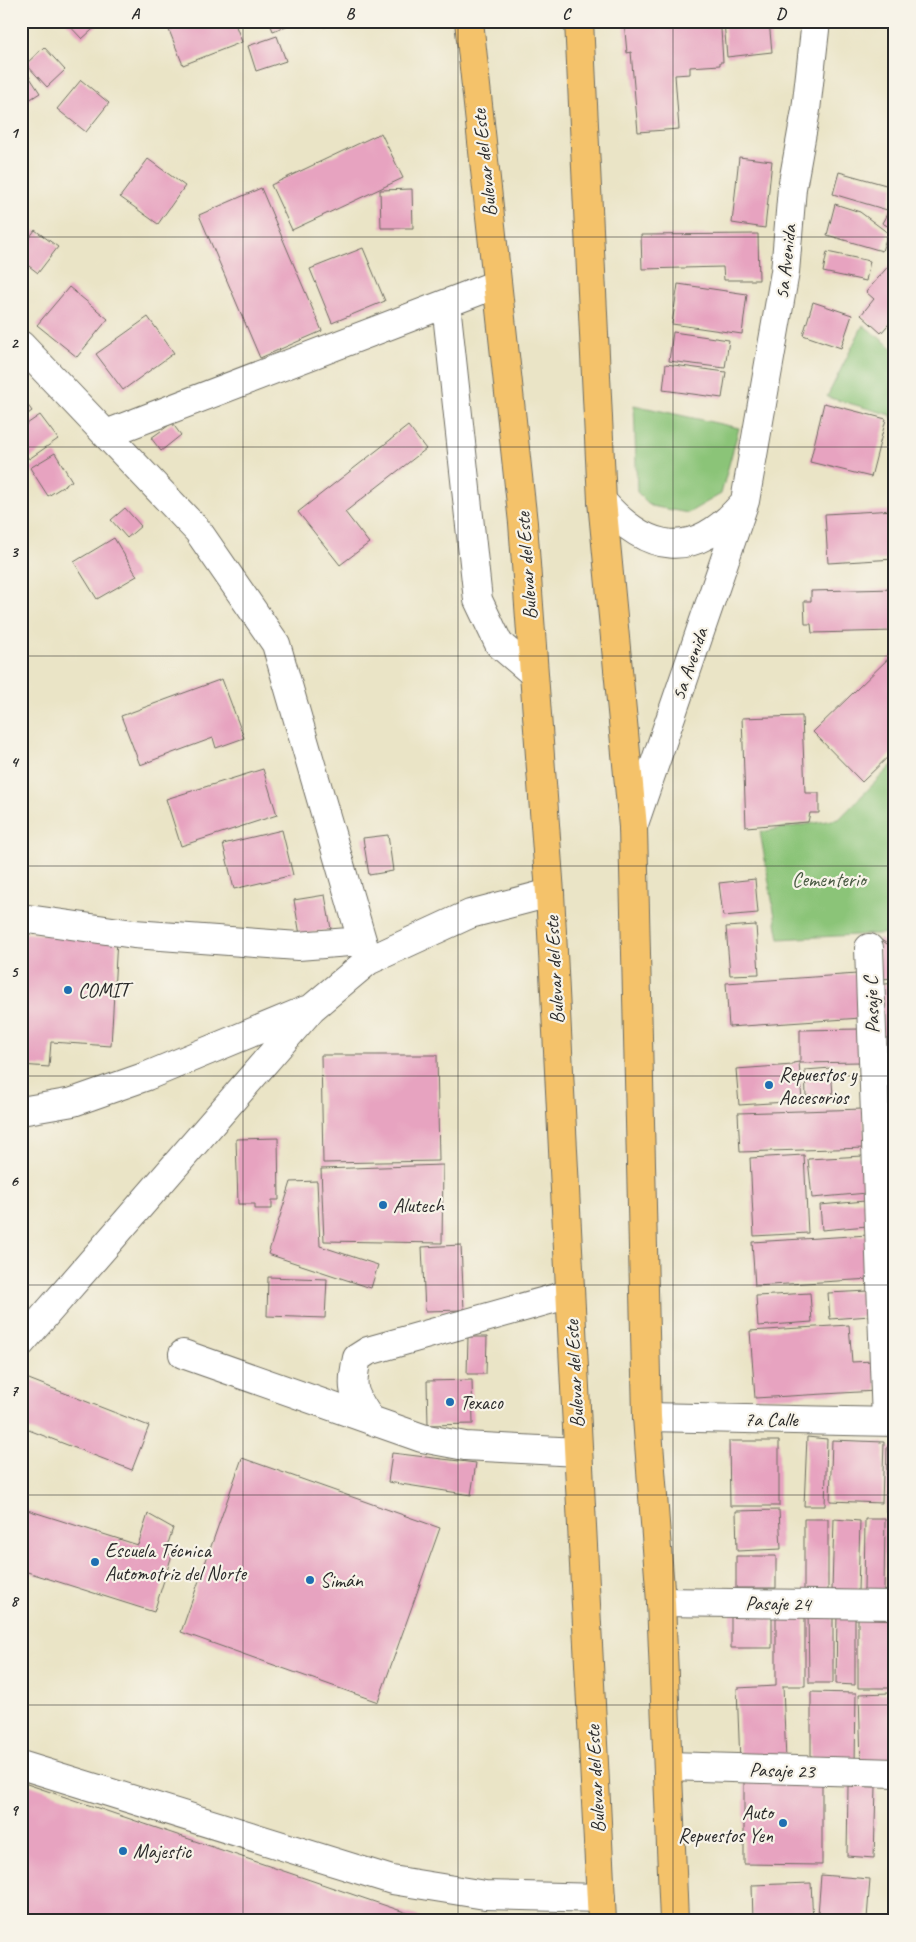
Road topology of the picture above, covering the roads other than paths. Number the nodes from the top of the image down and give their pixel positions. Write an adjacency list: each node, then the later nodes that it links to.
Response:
1 (469, 21): 4 (highway, Bulevar del Este)
2 (579, 21): 8 (highway)
3 (816, 21): 9 (street, 5a Avenida)
4 (497, 284): 5 (street); 10 (highway, Bulevar del Este)
5 (446, 304): 7 (street); 10 (street)
6 (21, 345): 7 (street)
7 (106, 434): 15 (street)
8 (602, 501): 9 (street); 11 (highway)
9 (745, 501): 11 (street, 5a Avenida)
10 (534, 673): 12 (highway, Bulevar del Este)
11 (633, 827): 21 (highway)
12 (550, 893): 15 (street); 18 (highway, Bulevar del Este)
13 (21, 918): 15 (street)
14 (869, 948): 23 (street, Pasaje C)
15 (365, 951): 16 (street)
16 (312, 1008): 17 (street); 19 (street)
17 (21, 1111)
18 (570, 1294): 22 (street); 24 (highway, Bulevar del Este)
19 (21, 1343)
20 (183, 1354): 22 (street)
21 (647, 1417): 23 (street, 7a Calle); 25 (highway)
22 (370, 1419): 24 (street)
23 (891, 1421)
24 (578, 1452): 30 (highway, Bulevar del Este)
25 (661, 1602): 26 (street, Pasaje 24); 28 (highway)
26 (895, 1605)
27 (21, 1765): 30 (street)
28 (669, 1766): 29 (street, Pasaje 23); 31 (highway)
29 (895, 1773)
30 (601, 1909)
31 (674, 1921)

